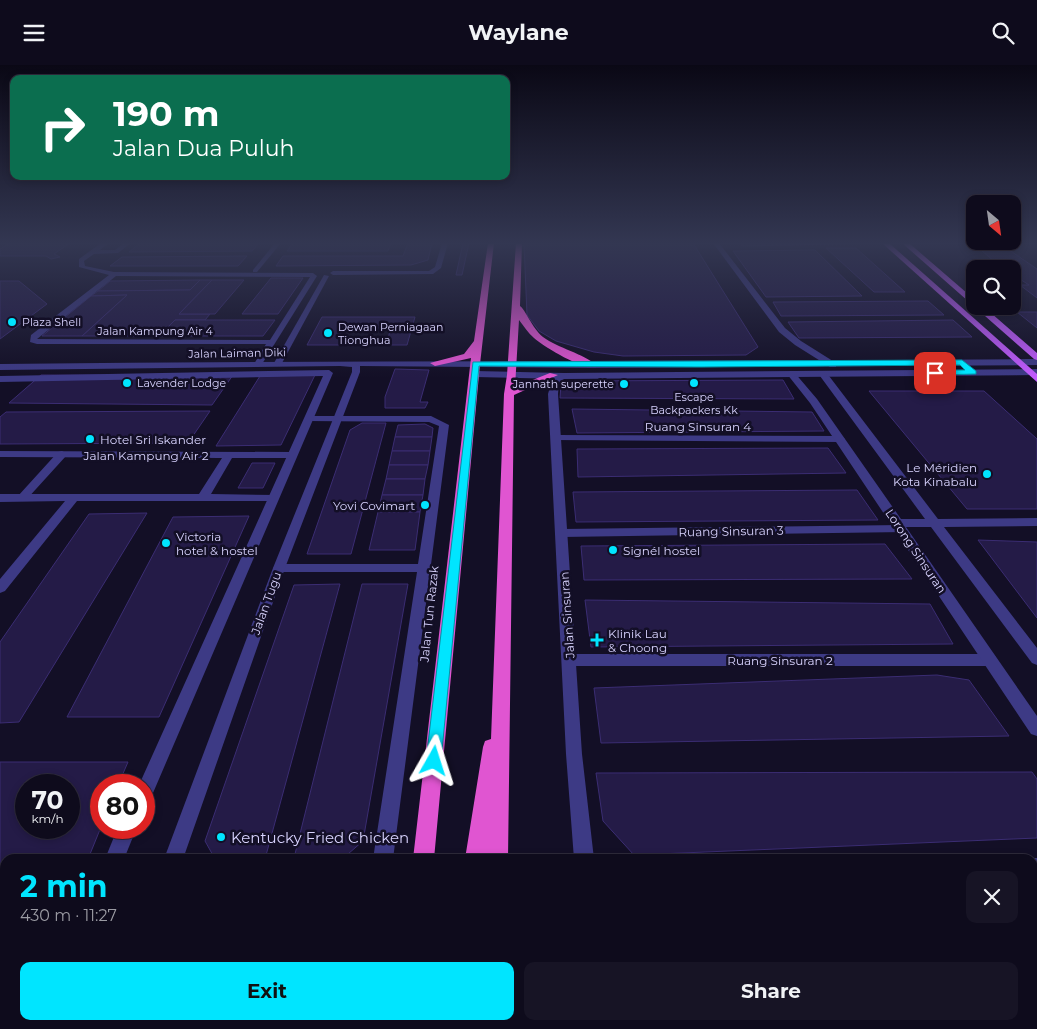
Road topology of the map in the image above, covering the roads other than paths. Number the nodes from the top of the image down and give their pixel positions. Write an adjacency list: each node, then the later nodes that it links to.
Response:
1 (96, 288): 11 (street, Jalan Kampung Air 4)
2 (305, 288): 11 (street)
3 (322, 288): 15 (street)
4 (485, 288): 10 (highway, Jalan Tun Razak)
5 (518, 288): 8 (highway)
6 (750, 288): 21 (street)
7 (935, 288): 13 (main road)
8 (517, 300): 20 (highway); 24 (highway)
9 (988, 315): 12 (main road)
10 (479, 331): 17 (highway); 23 (highway, Jalan Tun Razak)
11 (272, 342): 19 (street)
12 (1037, 357)
13 (1017, 362): 14 (street); 18 (street); 26 (main road)
14 (1037, 362)
15 (278, 363): 16 (street, Jalan Laiman Diki); 19 (street, Jalan Laiman Diki)
16 (340, 363): 17 (street, Jalan Laiman Diki); 34 (street, Jalan Tugu)
17 (435, 363): 23 (street, Jalan Laiman Diki)
18 (962, 363): 21 (street); 25 (street)
19 (258, 364): 22 (street, Jalan Laiman Diki)
20 (591, 365): 21 (street); 24 (street)
21 (833, 365)
22 (0, 367)
23 (475, 369): 24 (street, Jalan Laiman Diki); 63 (highway, Jalan Tun Razak)
24 (512, 370): 29 (street); 32 (highway)
25 (973, 372): 26 (street); 28 (street)
26 (1033, 372): 31 (main road)
27 (791, 374): 28 (street); 29 (street); 36 (street, Lorong Sinsuran)
28 (823, 374): 47 (street)
29 (559, 375): 32 (highway); 35 (street, Jalan Sinsuran)
30 (0, 379): 33 (street, Jalan Laiman Diki)
31 (1037, 379)
32 (509, 395): 56 (highway)
33 (309, 419): 34 (street); 40 (street)
34 (336, 419): 50 (street, Jalan Tugu); 51 (street)
35 (556, 438): 36 (street, Ruang Sinsuran 4); 49 (street, Jalan Sinsuran)
36 (840, 439): 48 (street, Lorong Sinsuran)
37 (0, 454): 38 (street, Jalan Kampung Air 2)
38 (62, 454): 39 (street, Jalan Kampung Air 2); 44 (street)
39 (229, 455): 40 (street, Jalan Kampung Air 2); 41 (street)
40 (292, 455): 42 (street)
41 (203, 497): 42 (street); 45 (street)
42 (273, 497): 58 (street)
43 (0, 498): 44 (street)
44 (22, 498): 45 (street)
45 (74, 498): 52 (street)
46 (1037, 522): 47 (street, Ruang Sinsuran 3)
47 (935, 523): 48 (street, Ruang Sinsuran 3); 53 (street)
48 (899, 526): 49 (street, Ruang Sinsuran 3); 55 (street, Lorong Sinsuran)
49 (562, 533): 54 (street, Jalan Sinsuran)
50 (279, 568): 51 (street); 61 (street, Jalan Tugu)
51 (424, 568): 62 (street)
52 (0, 588)
53 (1037, 659)
54 (570, 660): 55 (street, Ruang Sinsuran 2); 66 (street, Jalan Sinsuran)
55 (990, 660): 57 (street, Lorong Sinsuran)
56 (500, 700): 64 (highway); 65 (highway)
57 (1037, 729)
58 (152, 774)
59 (123, 839): 60 (street)
60 (116, 854)
61 (175, 854)
62 (384, 854)
63 (424, 854)
64 (476, 854)
65 (497, 854)
66 (584, 854)

